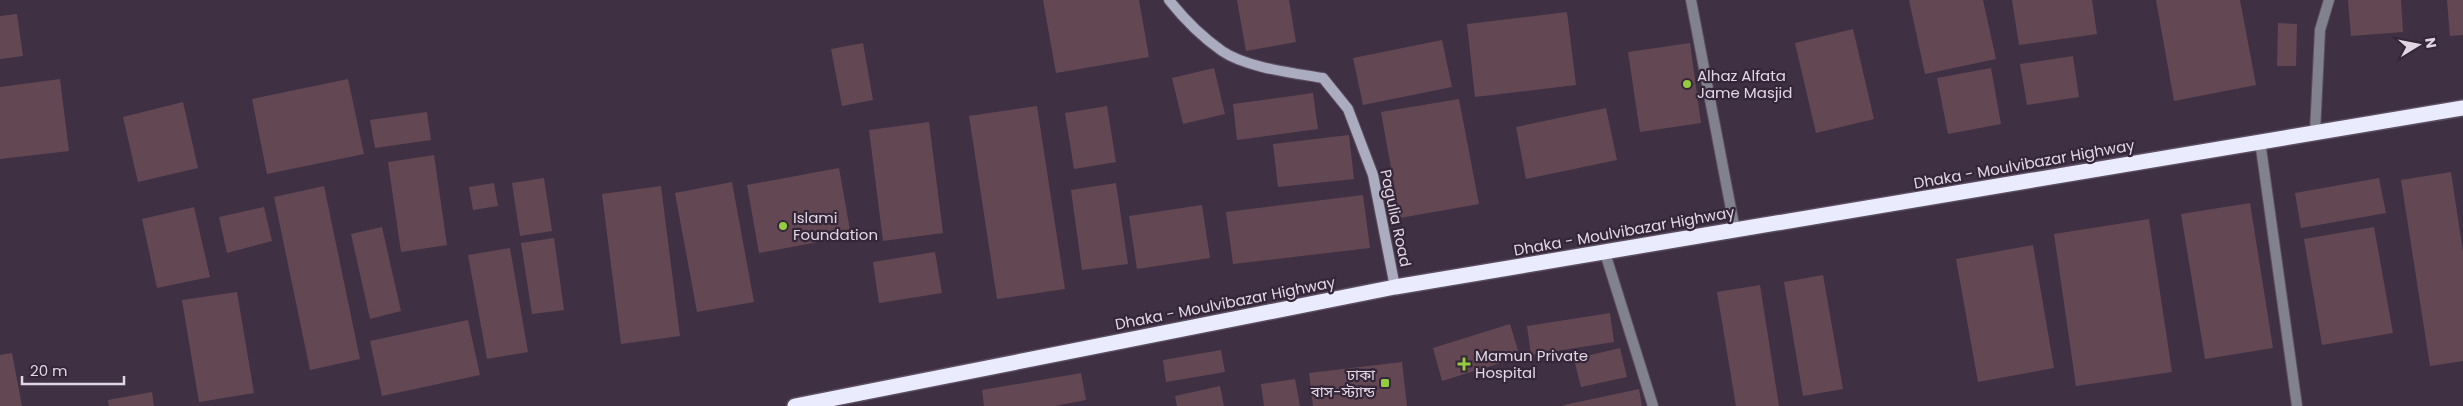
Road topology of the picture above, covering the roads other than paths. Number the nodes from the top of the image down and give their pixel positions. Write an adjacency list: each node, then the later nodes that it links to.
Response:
1 (1169, 0): 9 (street, Pagulia Road)
2 (1691, 0): 7 (street)
3 (2328, 0): 5 (street)
4 (2463, 108): 5 (highway, Dhaka - Moulvibazar Highway)
5 (2315, 132): 6 (highway, Dhaka - Moulvibazar Highway)
6 (2260, 141): 7 (highway, Dhaka - Moulvibazar Highway); 12 (street)
7 (1735, 230): 8 (highway, Dhaka - Moulvibazar Highway)
8 (1605, 253): 9 (highway, Dhaka - Moulvibazar Highway); 11 (street)
9 (1395, 287): 10 (highway, Dhaka - Moulvibazar Highway)
10 (795, 406)
11 (1653, 406)
12 (2297, 406)

